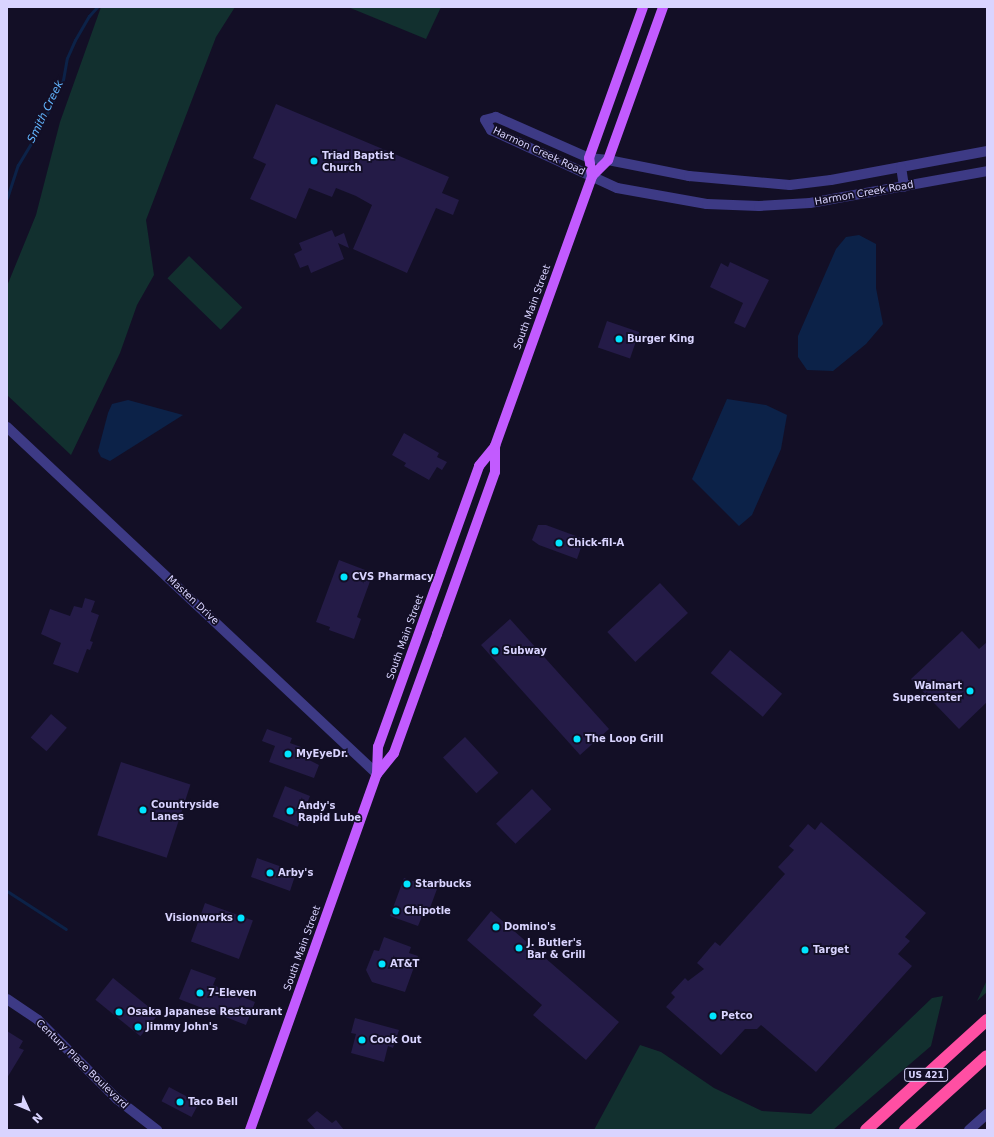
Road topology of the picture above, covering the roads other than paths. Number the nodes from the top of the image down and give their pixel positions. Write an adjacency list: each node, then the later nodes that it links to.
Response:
1 (644, 7): 4 (main road, South Main Street)
2 (663, 7): 5 (main road, South Main Street)
3 (987, 151): 6 (street, Harmon Creek Road)
4 (589, 158): 5 (street, Harmon Creek Road); 8 (main road, South Main Street); 8 (street, Harmon Creek Road)
5 (608, 160): 6 (street, Harmon Creek Road); 8 (main road, South Main Street)
6 (901, 167): 9 (street)
7 (987, 171): 9 (street, Harmon Creek Road)
8 (592, 176): 9 (street, Harmon Creek Road); 11 (main road, South Main Street)
9 (904, 187)
10 (7, 427): 12 (street, Masten Drive)
11 (495, 446): 12 (main road, South Main Street); 12 (main road, South Main Street)
12 (377, 774): 18 (main road, South Main Street)
13 (7, 999): 17 (street, Century Place Boulevard)
14 (987, 1020): 19 (highway, US 421)
15 (987, 1056): 20 (highway, US 421)
16 (987, 1114): 21 (street)
17 (157, 1130)
18 (250, 1130)
19 (866, 1130)
20 (905, 1130)
21 (969, 1130)

